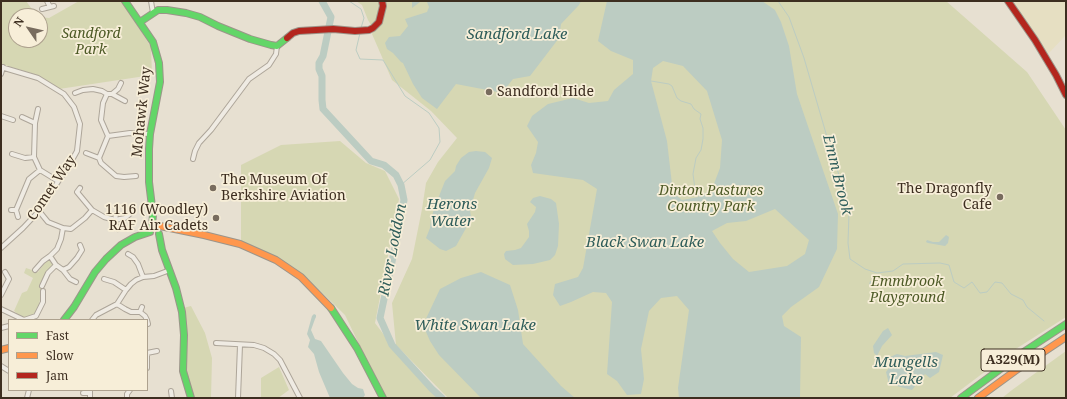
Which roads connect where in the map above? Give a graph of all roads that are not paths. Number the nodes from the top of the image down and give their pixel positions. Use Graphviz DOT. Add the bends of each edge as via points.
graph roads {
  1 [pos="47,1"];
  2 [pos="125,1"];
  3 [pos="151,1"];
  4 [pos="382,1"];
  5 [pos="1008,1"];
  6 [pos="45,8"];
  7 [pos="153,13"];
  8 [pos="140,22"];
  9 [pos="277,46"];
  10 [pos="2,67"];
  11 [pos="1,74"];
  12 [pos="121,83"];
  13 [pos="76,93"];
  14 [pos="107,94"];
  15 [pos="112,94"];
  16 [pos="1066,95"];
  17 [pos="125,101"];
  18 [pos="38,109"];
  19 [pos="1,116"];
  20 [pos="37,117"];
  21 [pos="22,118"];
  22 [pos="42,119"];
  23 [pos="13,120"];
  24 [pos="35,123"];
  25 [pos="150,134"];
  26 [pos="108,136"];
  27 [pos="86,153"];
  28 [pos="12,154"];
  29 [pos="34,158"];
  30 [pos="99,158"];
  31 [pos="193,159"];
  32 [pos="40,170"];
  33 [pos="136,176"];
  34 [pos="58,181"];
  35 [pos="80,188"];
  36 [pos="92,210"];
  37 [pos="39,212"];
  38 [pos="131,213"];
  39 [pos="116,214"];
  40 [pos="18,217"];
  41 [pos="114,220"];
  42 [pos="63,228"];
  43 [pos="118,229"];
  44 [pos="155,229"];
  45 [pos="80,245"];
  46 [pos="1,248"];
  47 [pos="128,254"];
  48 [pos="50,256"];
  49 [pos="56,265"];
  50 [pos="35,270"];
  51 [pos="63,270"];
  52 [pos="170,270"];
  53 [pos="5,272"];
  54 [pos="143,277"];
  55 [pos="104,279"];
  56 [pos="76,282"];
  57 [pos="42,286"];
  58 [pos="126,290"];
  59 [pos="43,292"];
  60 [pos="1,295"];
  61 [pos="118,304"];
  62 [pos="142,307"];
  63 [pos="1,309"];
  64 [pos="140,312"];
  65 [pos="15,318"];
  66 [pos="27,319"];
  67 [pos="65,319"];
  68 [pos="93,319"];
  69 [pos="146,319"];
  70 [pos="1066,324"];
  71 [pos="1066,337"];
  72 [pos="216,343"];
  73 [pos="240,345"];
  74 [pos="158,352"];
  75 [pos="148,354"];
  76 [pos="171,391"];
  77 [pos="83,393"];
  78 [pos="90,394"];
  79 [pos="172,398"];
  80 [pos="191,398"];
  81 [pos="238,398"];
  82 [pos="300,398"];
  83 [pos="383,398"];
  84 [pos="961,398"];
  85 [pos="978,398"];
  1 -- 6 [label="street" via="52,6"];
  2 -- 8 [label="main road, Mohawk Way"];
  3 -- 7 [label="street"];
  4 -- 9 [label="main road" via="379,22 367,31 299,31"];
  5 -- 16 [label="main road" via="1035,40"];
  7 -- 8 [label="main road"];
  7 -- 9 [label="main road" via="167,10 193,15 228,31"];
  8 -- 25 [label="main road, Mohawk Way" via="153,42 159,63 160,82"];
  9 -- 31 [label="street" via="276,54 269,65 249,78 198,144"];
  10 -- 11 [label="street"];
  10 -- 34 [label="street, Comet Way" via="38,78 64,94 74,107 80,124 77,151"];
  12 -- 15 [label="street"];
  13 -- 14 [label="street" via="93,89"];
  14 -- 15 [label="street"];
  14 -- 26 [label="street" via="101,120"];
  15 -- 17 [label="street"];
  18 -- 20 [label="street"];
  19 -- 23 [label="street"];
  20 -- 22 [label="street"];
  20 -- 24 [label="street"];
  21 -- 24 [label="street"];
  24 -- 29 [label="street"];
  25 -- 26 [label="street"];
  25 -- 44 [label="main road, Mohawk Way" via="149,182"];
  26 -- 30 [label="street"];
  27 -- 30 [label="street"];
  28 -- 29 [label="street"];
  29 -- 32 [label="street"];
  30 -- 33 [label="street" via="116,176"];
  32 -- 34 [label="street"];
  32 -- 40 [label="street" via="29,179 13,210"];
  34 -- 37 [label="street, Comet Way"];
  35 -- 36 [label="street" via="75,194"];
  36 -- 41 [label="street"];
  36 -- 42 [label="street" via="71,229"];
  37 -- 42 [label="street" via="48,222"];
  37 -- 46 [label="street, Comet Way"];
  38 -- 41 [label="street" via="125,218"];
  39 -- 41 [label="street"];
  41 -- 43 [label="street"];
  42 -- 48 [label="street" via="57,249"];
  44 -- 52 [label="main road, Mohawk Way"];
  44 -- 67 [label="main road" via="121,245 106,259"];
  44 -- 83 [label="main road" via="204,235 240,244 276,260 301,277 339,319"];
  45 -- 51 [label="street" via="85,251"];
  47 -- 54 [label="street" via="135,255"];
  48 -- 49 [label="street"];
  48 -- 50 [label="street"];
  49 -- 51 [label="street"];
  49 -- 57 [label="street" via="48,273"];
  51 -- 56 [label="street"];
  52 -- 54 [label="street"];
  52 -- 80 [label="main road, Mohawk Way" via="182,312 183,371"];
  53 -- 60 [label="street" via="8,279"];
  54 -- 58 [label="street"];
  55 -- 58 [label="street"];
  58 -- 61 [label="street"];
  59 -- 66 [label="street" via="45,303 36,316"];
  61 -- 64 [label="street" via="131,312"];
  61 -- 68 [label="street"];
  62 -- 64 [label="street"];
  63 -- 65 [label="street"];
  64 -- 69 [label="street"];
  70 -- 84 [label="main road, A329(M)"];
  71 -- 85 [label="main road, A329(M)"];
  72 -- 73 [label="street"];
  73 -- 81 [label="street"];
  73 -- 82 [label="street" via="254,345 274,354 280,360"];
  74 -- 75 [label="street"];
  76 -- 79 [label="street"];
  77 -- 78 [label="street"];
}
